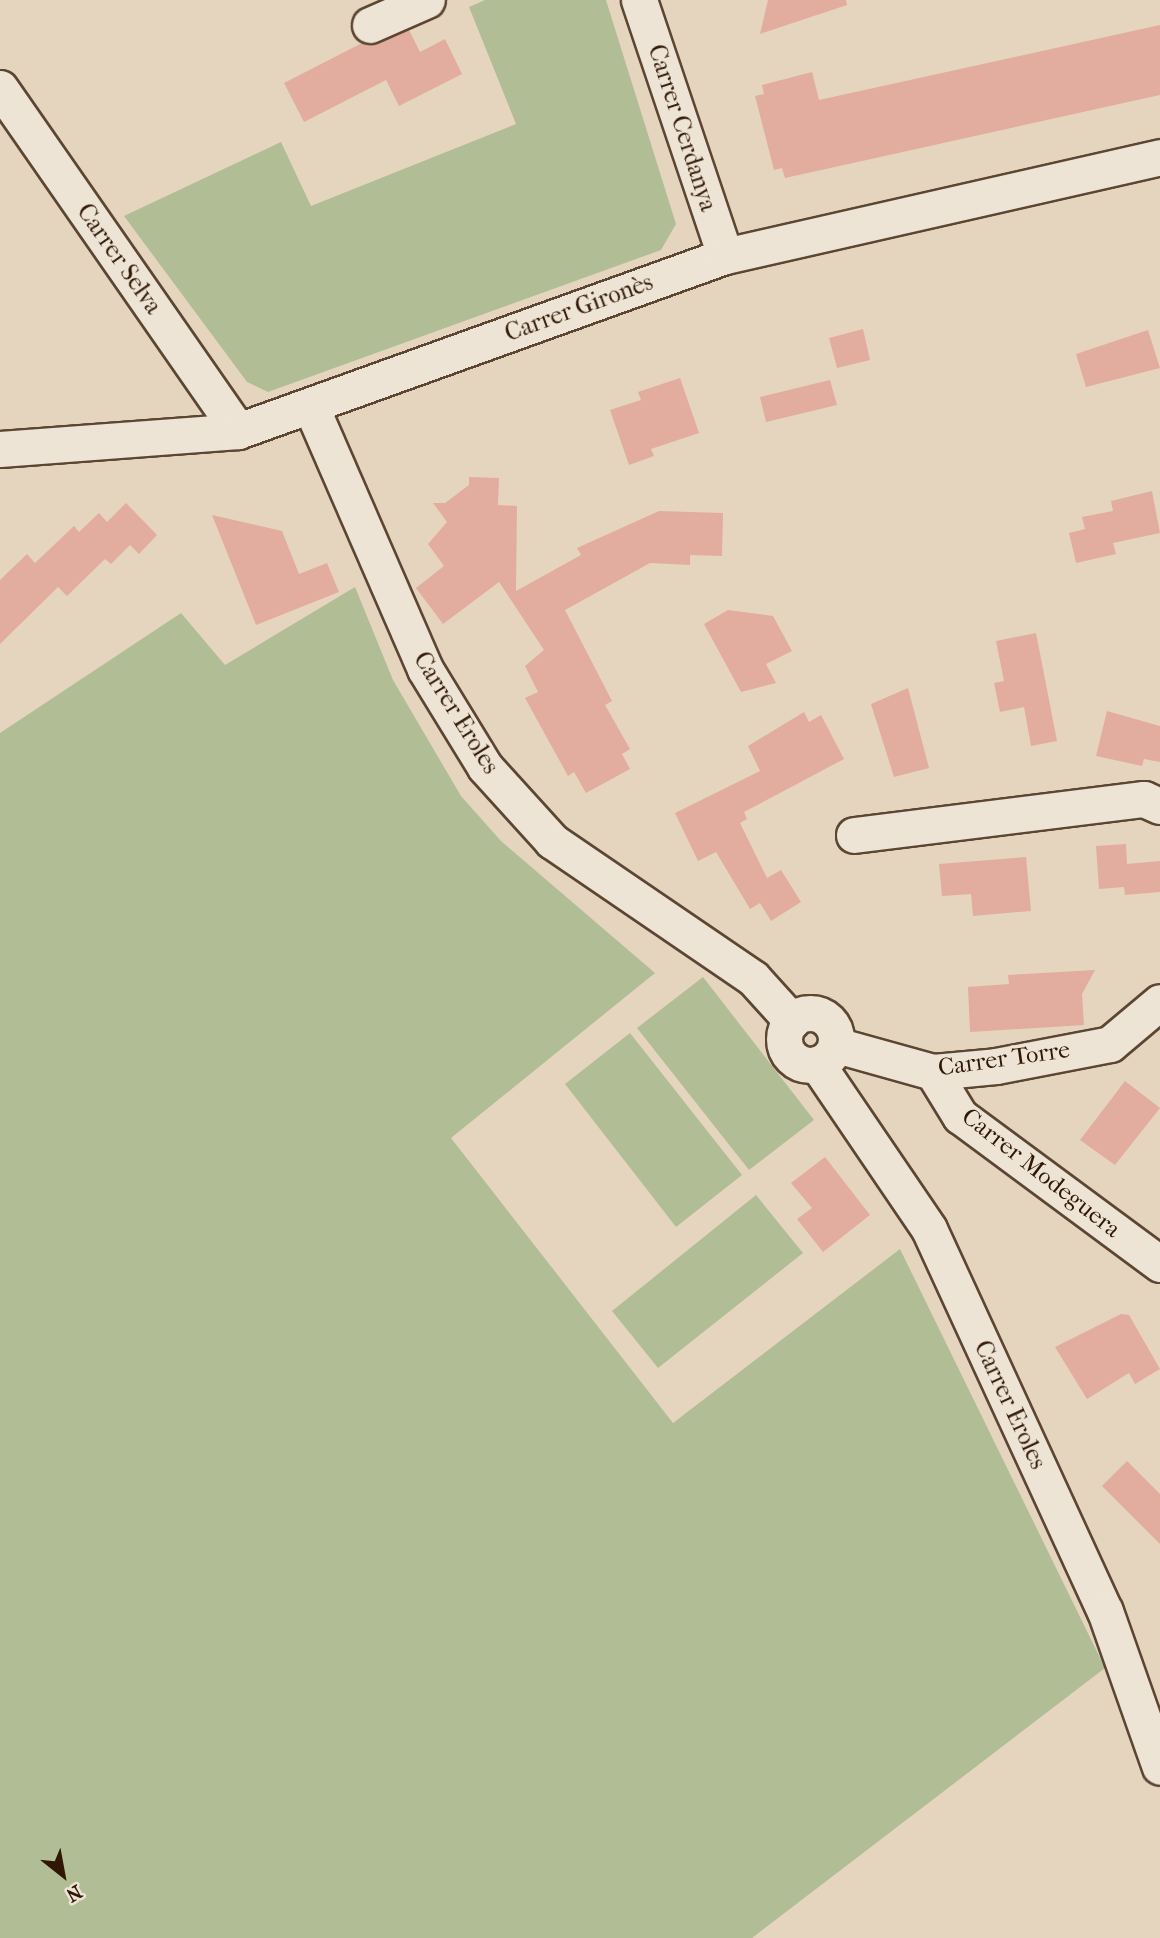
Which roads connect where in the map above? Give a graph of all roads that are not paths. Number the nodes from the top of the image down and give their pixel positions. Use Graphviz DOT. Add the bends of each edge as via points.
graph roads {
  1 [pos="427,0"];
  2 [pos="639,0"];
  3 [pos="370,25"];
  4 [pos="0,88"];
  5 [pos="1160,157"];
  6 [pos="724,256"];
  7 [pos="312,409"];
  8 [pos="238,431"];
  9 [pos="0,449"];
  10 [pos="1160,806"];
  11 [pos="854,835"];
  12 [pos="1160,1002"];
  13 [pos="792,1021"];
  14 [pos="826,1055"];
  15 [pos="933,1072"];
  16 [pos="1160,1264"];
  17 [pos="1146,1677"];
  18 [pos="1160,1767"];
  1 -- 3 [label="street"];
  2 -- 6 [label="street, Carrer Cerdanya"];
  4 -- 8 [label="street, Carrer Selva"];
  5 -- 6 [label="street, Carrer Gironès"];
  6 -- 7 [label="street, Carrer Gironès"];
  7 -- 8 [label="street, Carrer Gironès"];
  7 -- 13 [label="street, Carrer Eroles" via="425,669 485,767 552,841 753,978"];
  8 -- 9 [label="street, Carrer Gironès"];
  10 -- 11 [label="street" via="1144,799"];
  12 -- 15 [label="street, Carrer Torre" via="1110,1044"];
  13 -- 14 [label="street, Carrer Torre" via="785,1034 787,1051 801,1063"];
  14 -- 15 [label="street, Carrer Torre"];
  14 -- 17 [label="street, Carrer Eroles" via="929,1229"];
  15 -- 16 [label="street, Carrer Modeguera" via="960,1116"];
  17 -- 18 [label="street, Carrer Eroles"];
}
